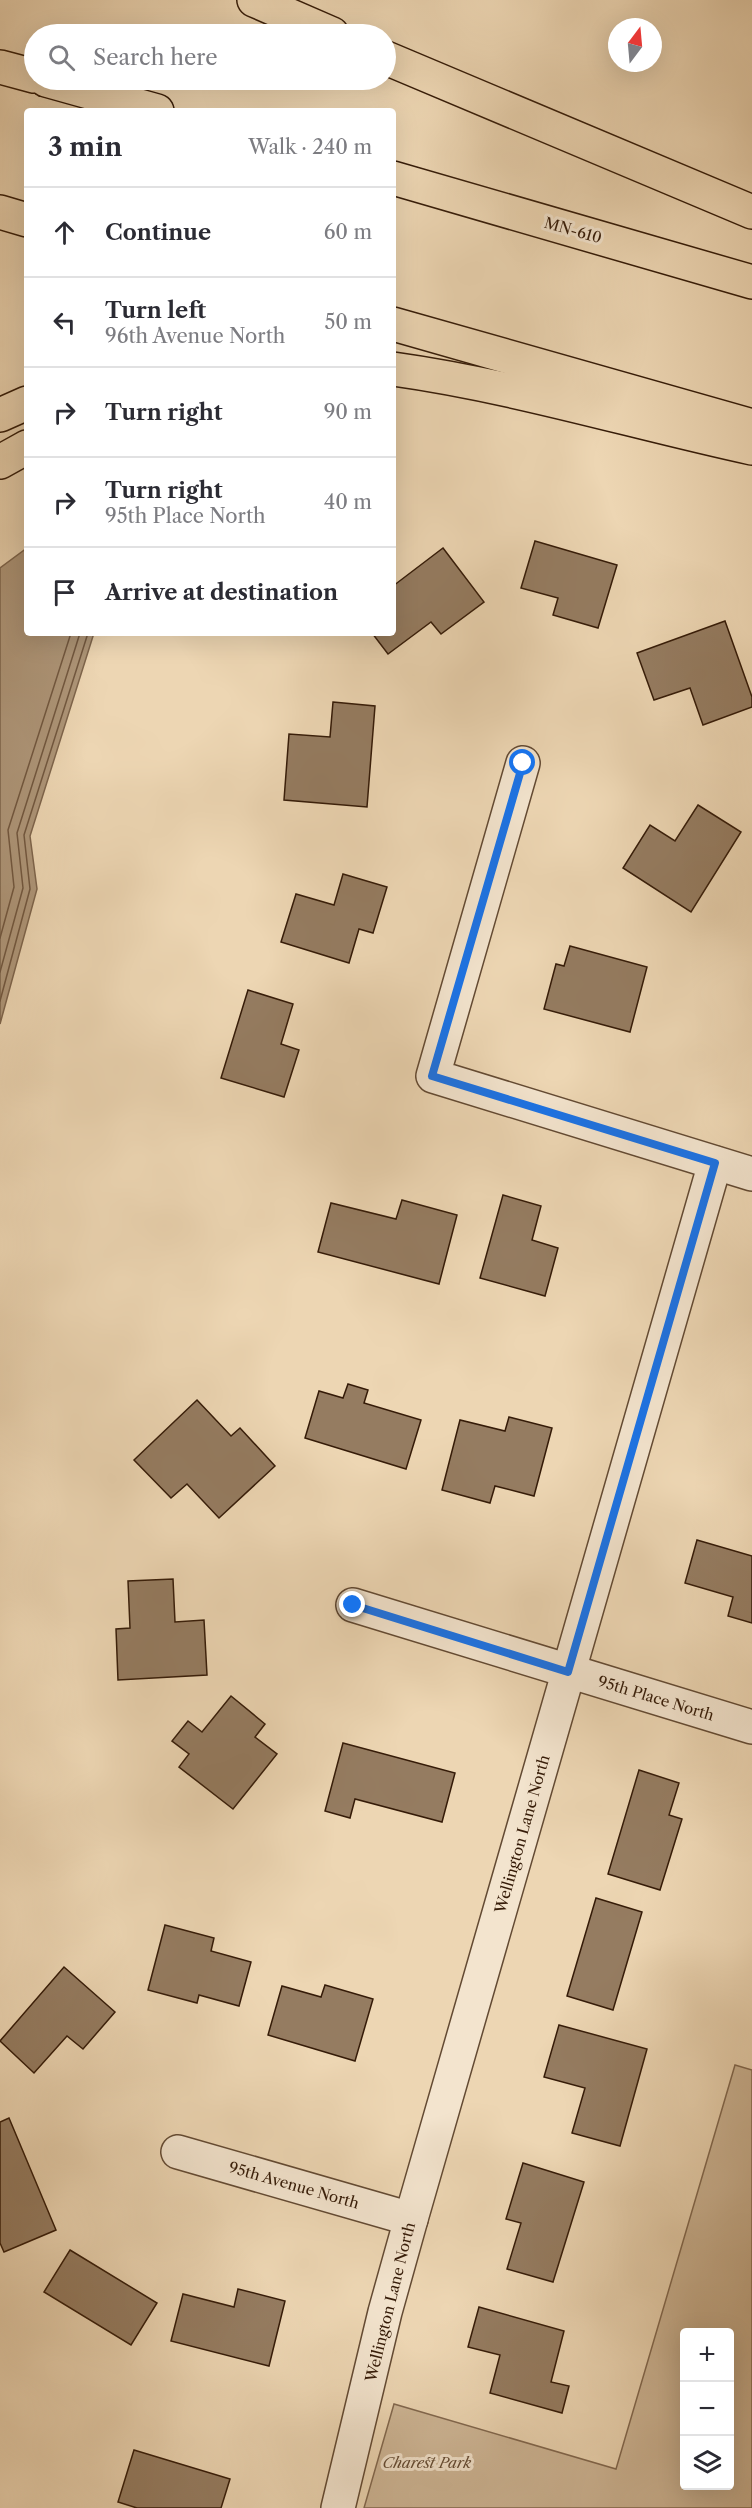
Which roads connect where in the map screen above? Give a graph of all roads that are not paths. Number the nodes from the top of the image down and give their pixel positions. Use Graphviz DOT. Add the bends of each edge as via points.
graph roads {
  1 [pos="254,0"];
  2 [pos="309,24"];
  3 [pos="396,62"];
  4 [pos="0,67"];
  5 [pos="24,73"];
  6 [pos="81,90"];
  7 [pos="146,108"];
  8 [pos="396,179"];
  9 [pos="0,212"];
  10 [pos="752,212"];
  11 [pos="24,219"];
  12 [pos="752,282"];
  13 [pos="396,325"];
  14 [pos="396,369"];
  15 [pos="24,404"];
  16 [pos="0,415"];
  17 [pos="752,426"];
  18 [pos="752,448"];
  19 [pos="24,449"];
  20 [pos="0,462"];
  21 [pos="523,763"];
  22 [pos="715,1163"];
  23 [pos="752,1174"];
  24 [pos="353,1605"];
  25 [pos="568,1672"];
  26 [pos="752,1727"];
  27 [pos="178,2152"];
  28 [pos="411,2218"];
  29 [pos="338,2508"];
  1 -- 2 [label="highway"];
  3 -- 10 [label="highway"];
  4 -- 5 [label="highway"];
  6 -- 7 [label="highway"];
  8 -- 12 [label="highway, MN-610"];
  9 -- 11 [label="highway"];
  13 -- 17 [label="highway"];
  14 -- 18 [label="highway" via="532,394"];
  15 -- 16 [label="highway"];
  19 -- 20 [label="highway"];
  21 -- 22 [label="street" via="432,1076"];
  22 -- 23 [label="street"];
  22 -- 25 [label="street, Wellington Lane North"];
  24 -- 25 [label="street, 95th Place North"];
  25 -- 26 [label="street, 95th Place North"];
  25 -- 28 [label="street, Wellington Lane North"];
  27 -- 28 [label="street, 95th Avenue North"];
  28 -- 29 [label="street, Wellington Lane North"];
}
